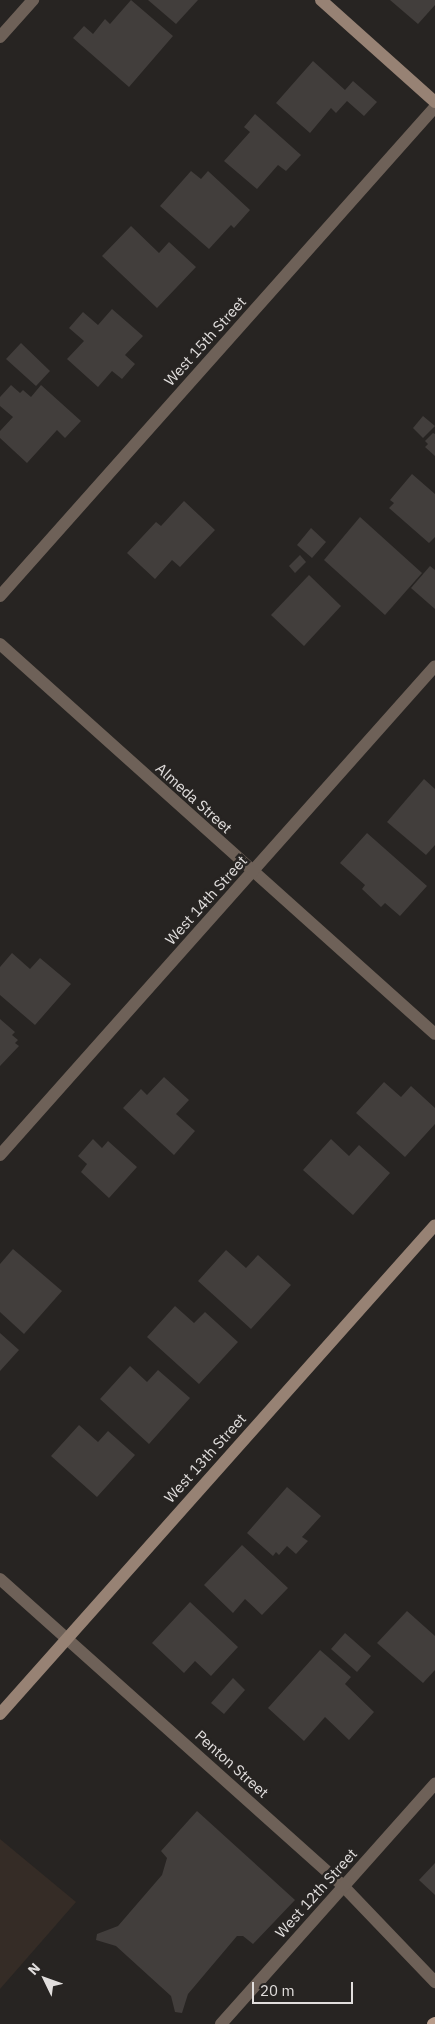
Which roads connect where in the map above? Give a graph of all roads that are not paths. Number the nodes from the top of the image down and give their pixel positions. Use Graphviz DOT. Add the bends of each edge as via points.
graph roads {
  1 [pos="33,0"];
  2 [pos="322,0"];
  3 [pos="0,37"];
  4 [pos="435,102"];
  5 [pos="435,107"];
  6 [pos="0,596"];
  7 [pos="0,644"];
  8 [pos="435,666"];
  9 [pos="252,872"];
  10 [pos="435,1034"];
  11 [pos="0,1155"];
  12 [pos="435,1225"];
  13 [pos="0,1579"];
  14 [pos="67,1638"];
  15 [pos="0,1714"];
  16 [pos="435,1784"];
  17 [pos="344,1887"];
  18 [pos="435,1982"];
  19 [pos="221,2024"];
  1 -- 3 [label="street"];
  2 -- 4 [label="street"];
  5 -- 6 [label="street, West 15th Street"];
  7 -- 9 [label="street, Almeda Street"];
  8 -- 9 [label="street, West 14th Street"];
  9 -- 10 [label="street, Almeda Street"];
  9 -- 11 [label="street, West 14th Street"];
  12 -- 14 [label="street, West 13th Street"];
  13 -- 14 [label="street, Penton Street"];
  14 -- 15 [label="street, West 13th Street"];
  14 -- 17 [label="street, Penton Street"];
  16 -- 17 [label="street, West 12th Street"];
  17 -- 18 [label="street, Penton Street"];
  17 -- 19 [label="street, West 12th Street"];
}
